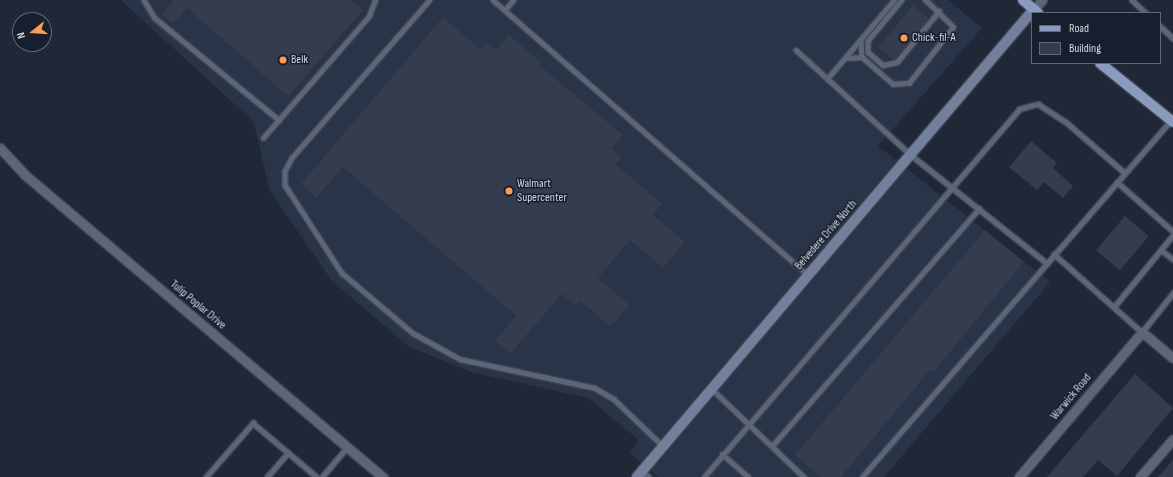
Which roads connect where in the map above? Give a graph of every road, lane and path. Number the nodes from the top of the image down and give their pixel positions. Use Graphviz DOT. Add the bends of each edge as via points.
graph roads {
  1 [pos="144,0"];
  2 [pos="375,0"];
  3 [pos="430,0"];
  4 [pos="493,0"];
  5 [pos="513,0"];
  6 [pos="894,0"];
  7 [pos="902,0"];
  8 [pos="925,0"];
  9 [pos="1023,0"];
  10 [pos="1042,0"];
  11 [pos="1132,0"];
  12 [pos="505,10"];
  13 [pos="939,11"];
  14 [pos="1036,11"];
  15 [pos="1145,12"];
  16 [pos="1031,17"];
  17 [pos="1161,27"];
  18 [pos="1173,38"];
  19 [pos="861,40"];
  20 [pos="796,50"];
  21 [pos="862,57"];
  22 [pos="847,58"];
  23 [pos="1101,64"];
  24 [pos="827,79"];
  25 [pos="279,120"];
  26 [pos="1172,120"];
  27 [pos="263,138"];
  28 [pos="0,148"];
  29 [pos="911,155"];
  30 [pos="1125,173"];
  31 [pos="1117,182"];
  32 [pos="951,187"];
  33 [pos="979,209"];
  34 [pos="1173,231"];
  35 [pos="1173,235"];
  36 [pos="1161,250"];
  37 [pos="1054,254"];
  38 [pos="1173,259"];
  39 [pos="1047,263"];
  40 [pos="808,275"];
  41 [pos="1173,293"];
  42 [pos="1114,307"];
  43 [pos="1142,332"];
  44 [pos="1173,358"];
  45 [pos="713,390"];
  46 [pos="748,423"];
  47 [pos="1173,439"];
  48 [pos="348,446"];
  49 [pos="664,446"];
  50 [pos="772,446"];
  51 [pos="288,453"];
  52 [pos="722,454"];
  53 [pos="642,475"];
  54 [pos="206,477"];
  55 [pos="267,477"];
  56 [pos="317,477"];
  57 [pos="322,477"];
  58 [pos="383,477"];
  59 [pos="704,477"];
  60 [pos="748,477"];
  61 [pos="804,477"];
  62 [pos="862,477"];
  63 [pos="1019,477"];
  64 [pos="1140,477"];
  1 -- 25 [label="lane" via="155,18"];
  2 -- 25 [label="lane" via="369,16"];
  3 -- 49 [label="lane" via="292,158 285,171 285,186 342,273 413,333 460,359 595,388 614,399"];
  4 -- 12 [label="lane"];
  5 -- 12 [label="lane"];
  6 -- 19 [label="lane"];
  7 -- 13 [label="lane" via="868,41 868,52 883,65 897,62"];
  8 -- 13 [label="lane"];
  9 -- 14 [label="main road"];
  10 -- 14 [label="street"];
  11 -- 15 [label="lane"];
  12 -- 40 [label="lane"];
  13 -- 21 [label="lane" via="953,27 951,34 909,83 893,84"];
  16 -- 29 [label="street, Belvedere Drive North"];
  17 -- 18 [label="lane"];
  19 -- 21 [label="lane"];
  19 -- 22 [label="lane" via="853,46"];
  20 -- 24 [label="lane"];
  21 -- 22 [label="lane"];
  22 -- 24 [label="lane"];
  23 -- 26 [label="main road"];
  24 -- 29 [label="lane"];
  25 -- 27 [label="lane"];
  26 -- 30 [label="lane"];
  28 -- 48 [label="street, Tulip Poplar Drive" via="24,174"];
  29 -- 32 [label="lane"];
  29 -- 40 [label="street, Belvedere Drive North"];
  30 -- 31 [label="lane"];
  30 -- 32 [label="lane" via="1066,122 1038,104 1019,109"];
  31 -- 34 [label="lane"];
  31 -- 37 [label="lane"];
  32 -- 33 [label="lane"];
  32 -- 46 [label="lane"];
  33 -- 39 [label="lane"];
  33 -- 50 [label="lane"];
  35 -- 36 [label="lane"];
  36 -- 38 [label="lane"];
  36 -- 42 [label="lane"];
  37 -- 39 [label="lane"];
  37 -- 42 [label="lane"];
  39 -- 62 [label="lane"];
  40 -- 45 [label="street, Belvedere Drive North"];
  41 -- 43 [label="lane"];
  42 -- 43 [label="lane"];
  43 -- 44 [label="street"];
  43 -- 63 [label="street, Warwick Road"];
  45 -- 46 [label="lane"];
  45 -- 49 [label="street, Belvedere Drive North"];
  46 -- 50 [label="lane"];
  46 -- 52 [label="lane"];
  47 -- 64 [label="street"];
  48 -- 57 [label="lane"];
  48 -- 58 [label="street, Tulip Poplar Drive"];
  49 -- 53 [label="street, Belvedere Drive North"];
  50 -- 61 [label="lane"];
  51 -- 54 [label="lane" via="253,423"];
  51 -- 55 [label="lane"];
  51 -- 56 [label="lane"];
  52 -- 59 [label="lane"];
  52 -- 60 [label="lane"];
}
